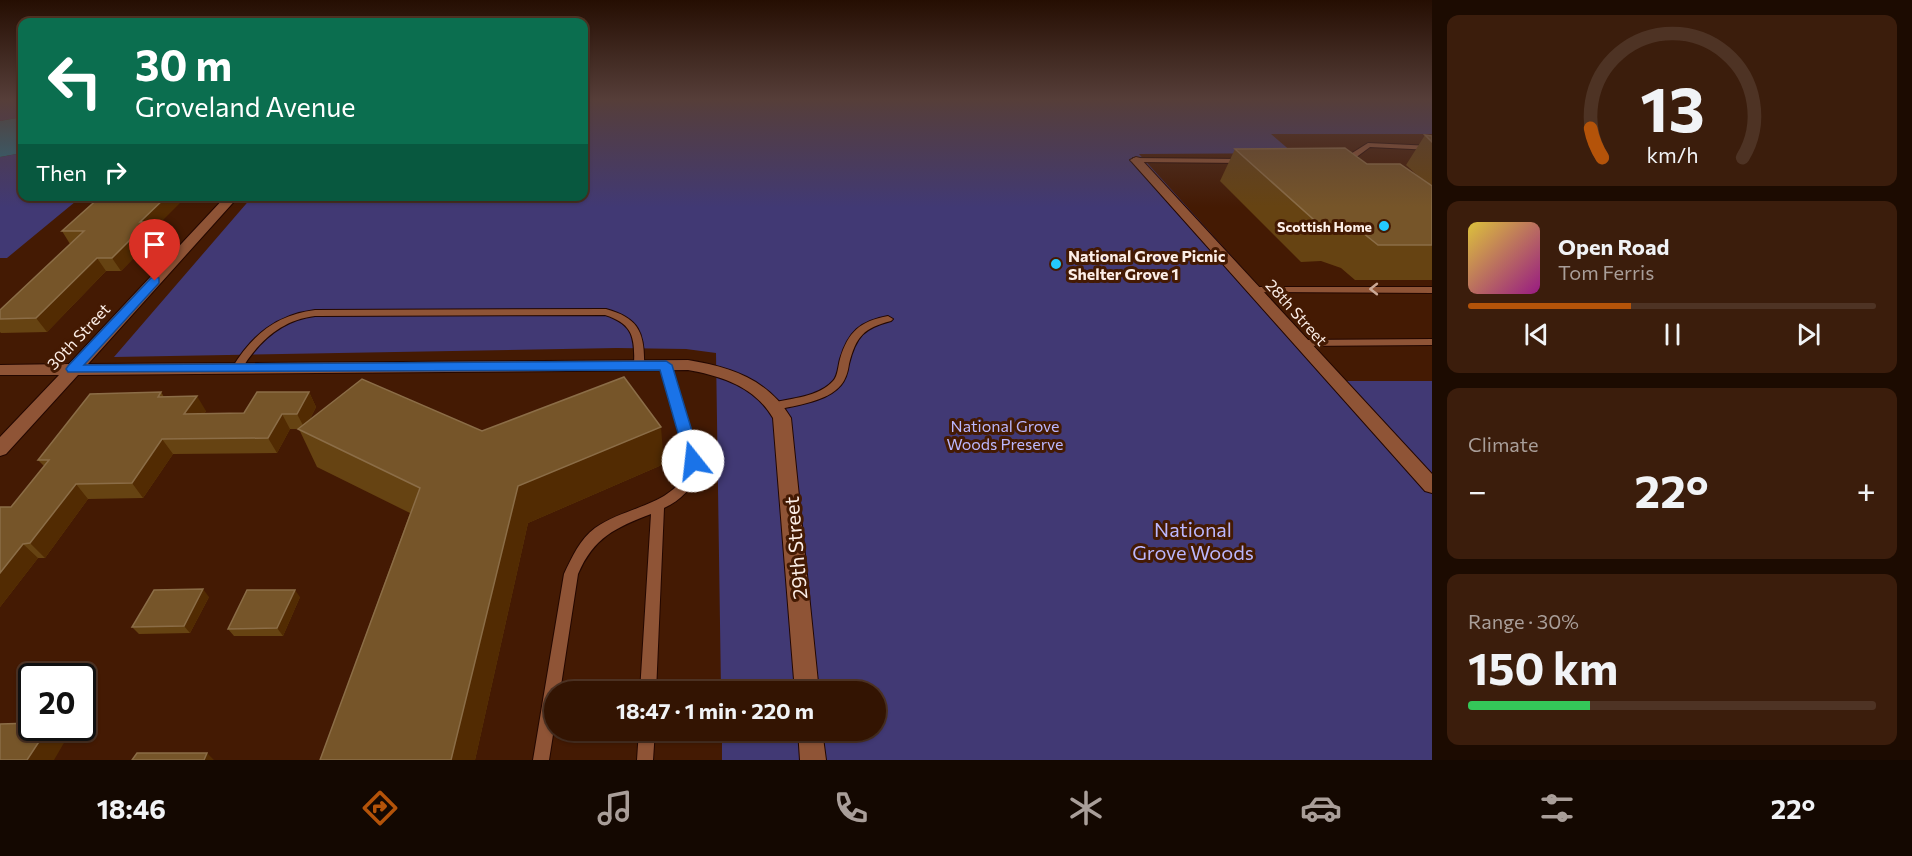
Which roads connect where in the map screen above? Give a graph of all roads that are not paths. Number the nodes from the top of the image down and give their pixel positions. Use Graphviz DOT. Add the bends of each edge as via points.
graph roads {
  1 [pos="1432,148"];
  2 [pos="1136,160"];
  3 [pos="1251,161"];
  4 [pos="1332,162"];
  5 [pos="228,201"];
  6 [pos="1252,290"];
  7 [pos="1432,290"];
  8 [pos="888,319"];
  9 [pos="1300,342"];
  10 [pos="1432,342"];
  11 [pos="666,365"];
  12 [pos="639,366"];
  13 [pos="237,368"];
  14 [pos="72,369"];
  15 [pos="0,370"];
  16 [pos="776,406"];
  17 [pos="0,448"];
  18 [pos="1432,486"];
  19 [pos="658,506"];
  20 [pos="649,681"];
  21 [pos="806,681"];
  22 [pos="646,741"];
  23 [pos="811,741"];
  24 [pos="541,760"];
  25 [pos="645,760"];
  26 [pos="813,760"];
  1 -- 4 [label="lane" via="1368,145 1343,162"];
  2 -- 3 [label="lane"];
  2 -- 6 [label="street, 28th Street"];
  5 -- 14 [label="street, 30th Street"];
  7 -- 6 [label="lane, one-way"];
  6 -- 9 [label="street, 28th Street"];
  8 -- 16 [label="lane" via="869,322 858,331 840,378 831,389"];
  9 -- 10 [label="lane"];
  9 -- 18 [label="street, 28th Street"];
  11 -- 12 [label="street"];
  11 -- 16 [label="street" via="723,373 760,391"];
  11 -- 19 [label="lane" via="694,471 688,486"];
  12 -- 13 [label="street"];
  12 -- 13 [label="lane" via="637,335 632,323 606,312 368,312 299,315 259,339"];
  13 -- 14 [label="street"];
  14 -- 15 [label="street"];
  14 -- 17 [label="street, 30th Street"];
  16 -- 21 [label="street, 29th Street" via="786,442"];
  19 -- 20 [label="lane"];
  19 -- 24 [label="lane" via="600,531 582,551 571,574"];
  22 -- 25 [label="lane"];
  23 -- 26 [label="street"];
}
